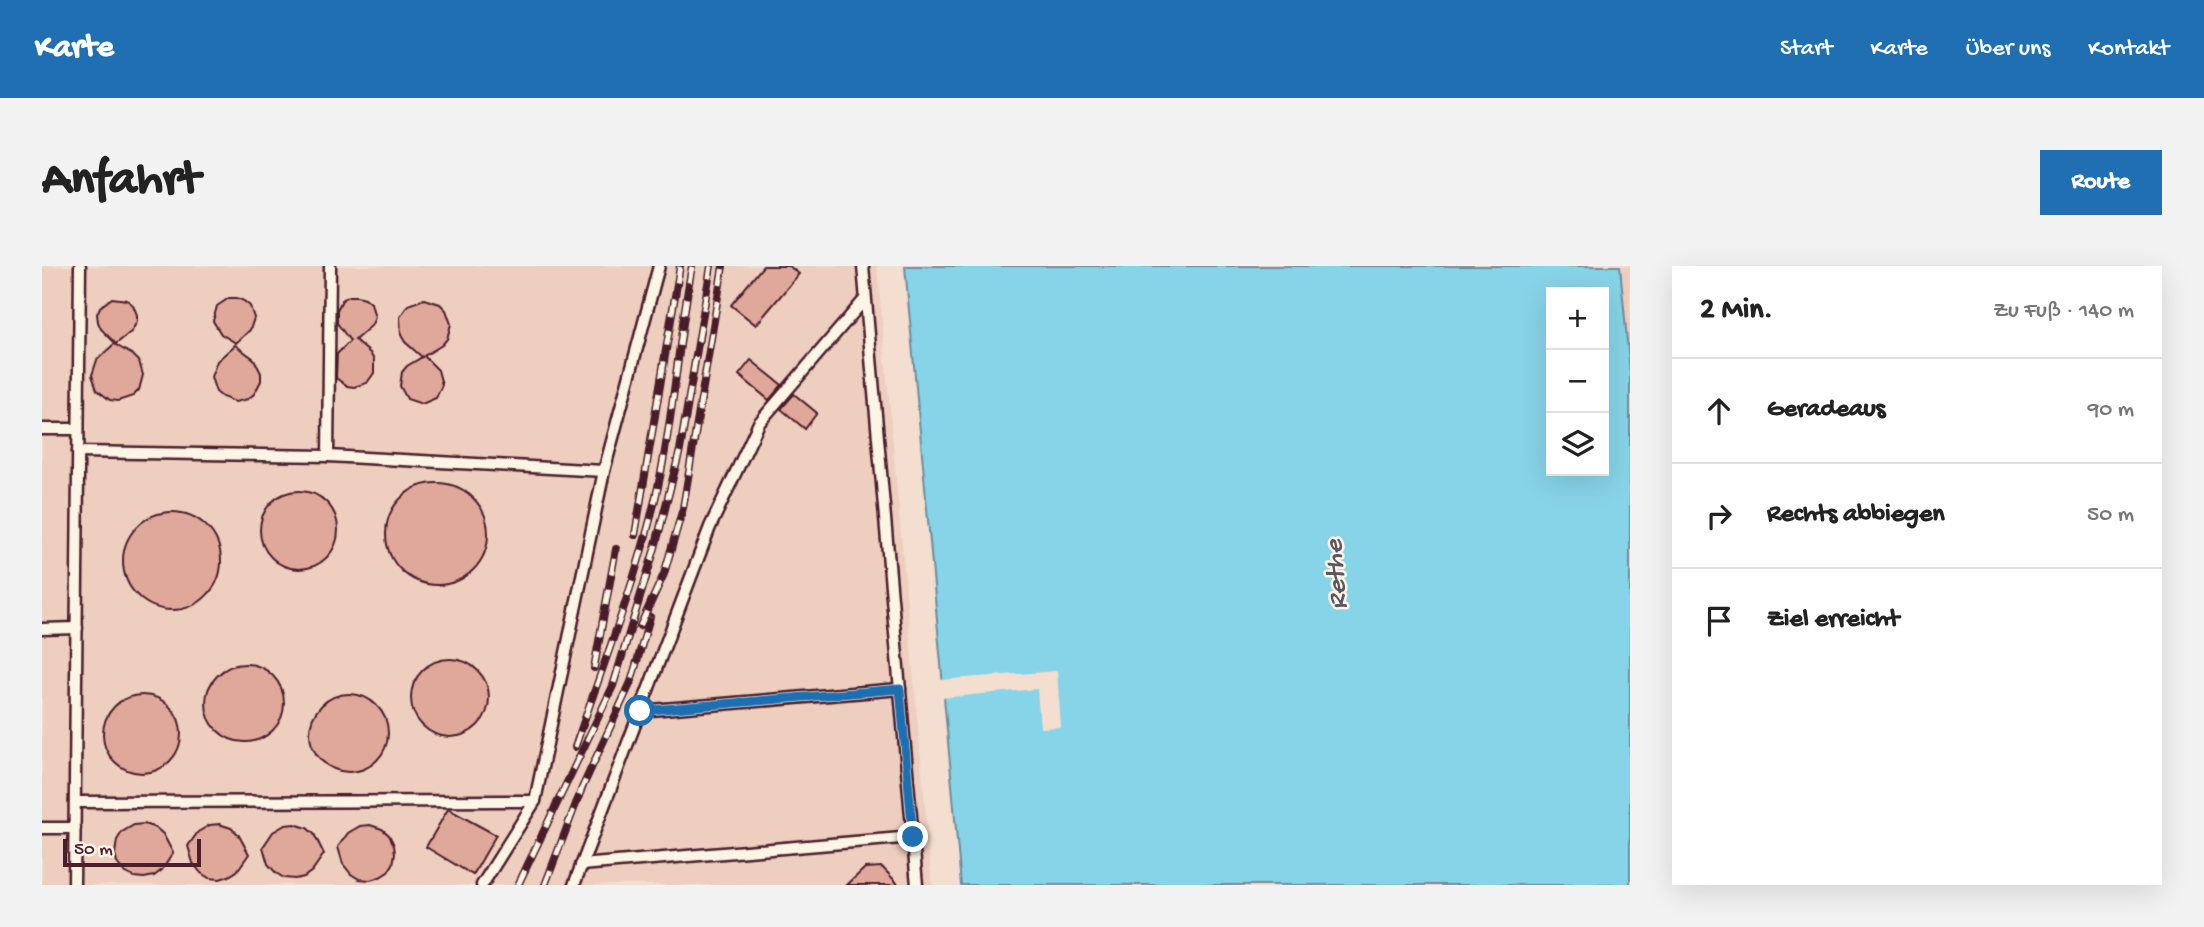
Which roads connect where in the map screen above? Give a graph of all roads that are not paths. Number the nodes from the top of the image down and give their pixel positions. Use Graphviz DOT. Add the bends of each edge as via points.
graph roads {
  1 [pos="80,266"];
  2 [pos="330,266"];
  3 [pos="659,266"];
  4 [pos="863,266"];
  5 [pos="865,299"];
  6 [pos="42,429"];
  7 [pos="78,429"];
  8 [pos="78,452"];
  9 [pos="328,456"];
  10 [pos="604,471"];
  11 [pos="76,628"];
  12 [pos="42,629"];
  13 [pos="900,689"];
  14 [pos="640,711"];
  15 [pos="535,801"];
  16 [pos="75,802"];
  17 [pos="42,828"];
  18 [pos="75,828"];
  19 [pos="913,837"];
  20 [pos="582,865"];
  21 [pos="74,885"];
  22 [pos="481,885"];
  23 [pos="574,885"];
  24 [pos="917,885"];
  1 -- 7 [label="lane"];
  2 -- 9 [label="lane"];
  3 -- 10 [label="lane"];
  4 -- 5 [label="lane"];
  5 -- 13 [label="lane"];
  5 -- 14 [label="lane" via="759,423 710,527"];
  6 -- 7 [label="lane"];
  7 -- 8 [label="lane"];
  8 -- 9 [label="lane"];
  8 -- 11 [label="lane"];
  9 -- 10 [label="lane"];
  10 -- 15 [label="lane"];
  11 -- 12 [label="lane"];
  11 -- 16 [label="lane"];
  13 -- 14 [label="lane"];
  13 -- 19 [label="lane"];
  14 -- 20 [label="lane"];
  15 -- 16 [label="lane"];
  15 -- 22 [label="lane"];
  16 -- 18 [label="lane"];
  17 -- 18 [label="lane"];
  18 -- 21 [label="lane"];
  19 -- 20 [label="lane"];
  19 -- 24 [label="lane"];
  20 -- 23 [label="lane"];
}
